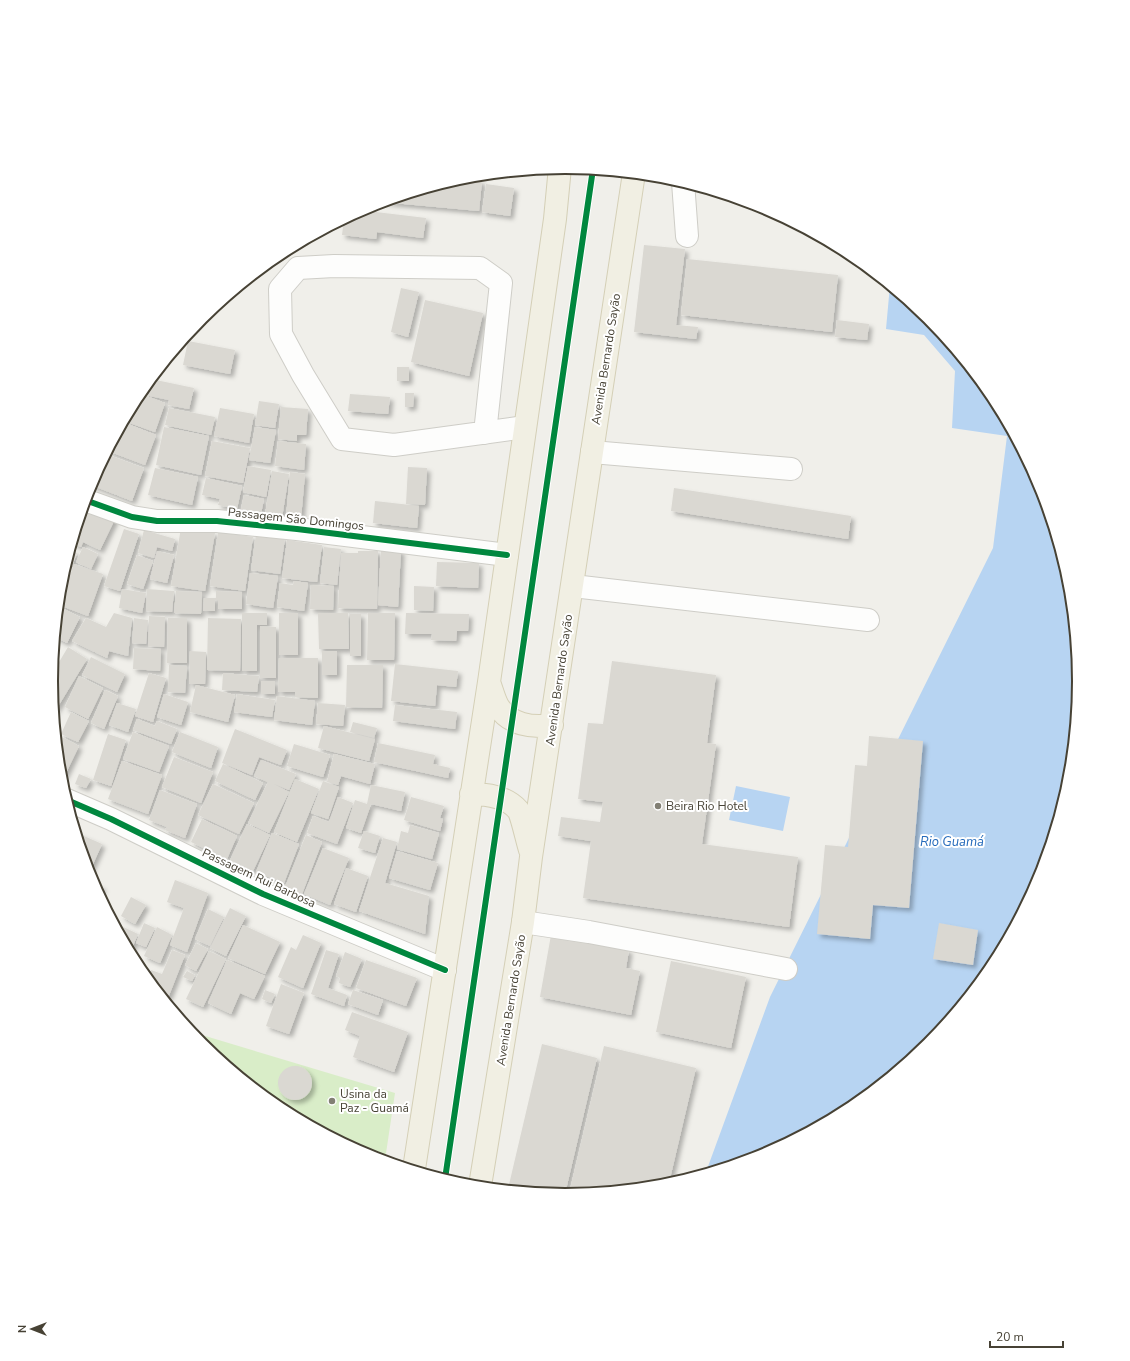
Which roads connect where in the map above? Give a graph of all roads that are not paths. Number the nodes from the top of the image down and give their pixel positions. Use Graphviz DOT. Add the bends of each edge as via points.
graph roads {
  1 [pos="559,174"];
  2 [pos="633,178"];
  3 [pos="683,188"];
  4 [pos="687,236"];
  5 [pos="525,428"];
  6 [pos="485,433"];
  7 [pos="592,452"];
  8 [pos="791,469"];
  9 [pos="91,502"];
  10 [pos="507,555"];
  11 [pos="572,586"];
  12 [pos="868,620"];
  13 [pos="489,682"];
  14 [pos="552,725"];
  15 [pos="471,794"];
  16 [pos="73,803"];
  17 [pos="532,857"];
  18 [pos="523,922"];
  19 [pos="786,969"];
  20 [pos="445,970"];
  21 [pos="415,1165"];
  22 [pos="481,1180"];
  1 -- 5 [label="main road"];
  2 -- 7 [label="main road, Avenida Bernardo Sayão"];
  3 -- 4 [label="street"];
  5 -- 6 [label="street"];
  5 -- 10 [label="main road"];
  6 -- 6 [label="street" via="394,445 342,439 281,334 280,289 298,268 480,268 501,283"];
  7 -- 8 [label="street"];
  7 -- 11 [label="main road, Avenida Bernardo Sayão"];
  9 -- 10 [label="street, Passagem São Domingos" via="132,517 157,521 224,521"];
  10 -- 13 [label="main road"];
  11 -- 12 [label="street"];
  11 -- 14 [label="main road, Avenida Bernardo Sayão"];
  13 -- 14 [label="main road" via="499,707 513,720 532,726"];
  13 -- 15 [label="main road"];
  14 -- 17 [label="main road, Avenida Bernardo Sayão"];
  15 -- 17 [label="main road" via="501,798 518,811"];
  15 -- 20 [label="main road"];
  16 -- 20 [label="street, Passagem Rui Barbosa" via="263,894"];
  17 -- 18 [label="main road, Avenida Bernardo Sayão"];
  18 -- 19 [label="street"];
  18 -- 22 [label="main road, Avenida Bernardo Sayão"];
  20 -- 21 [label="main road"];
}
